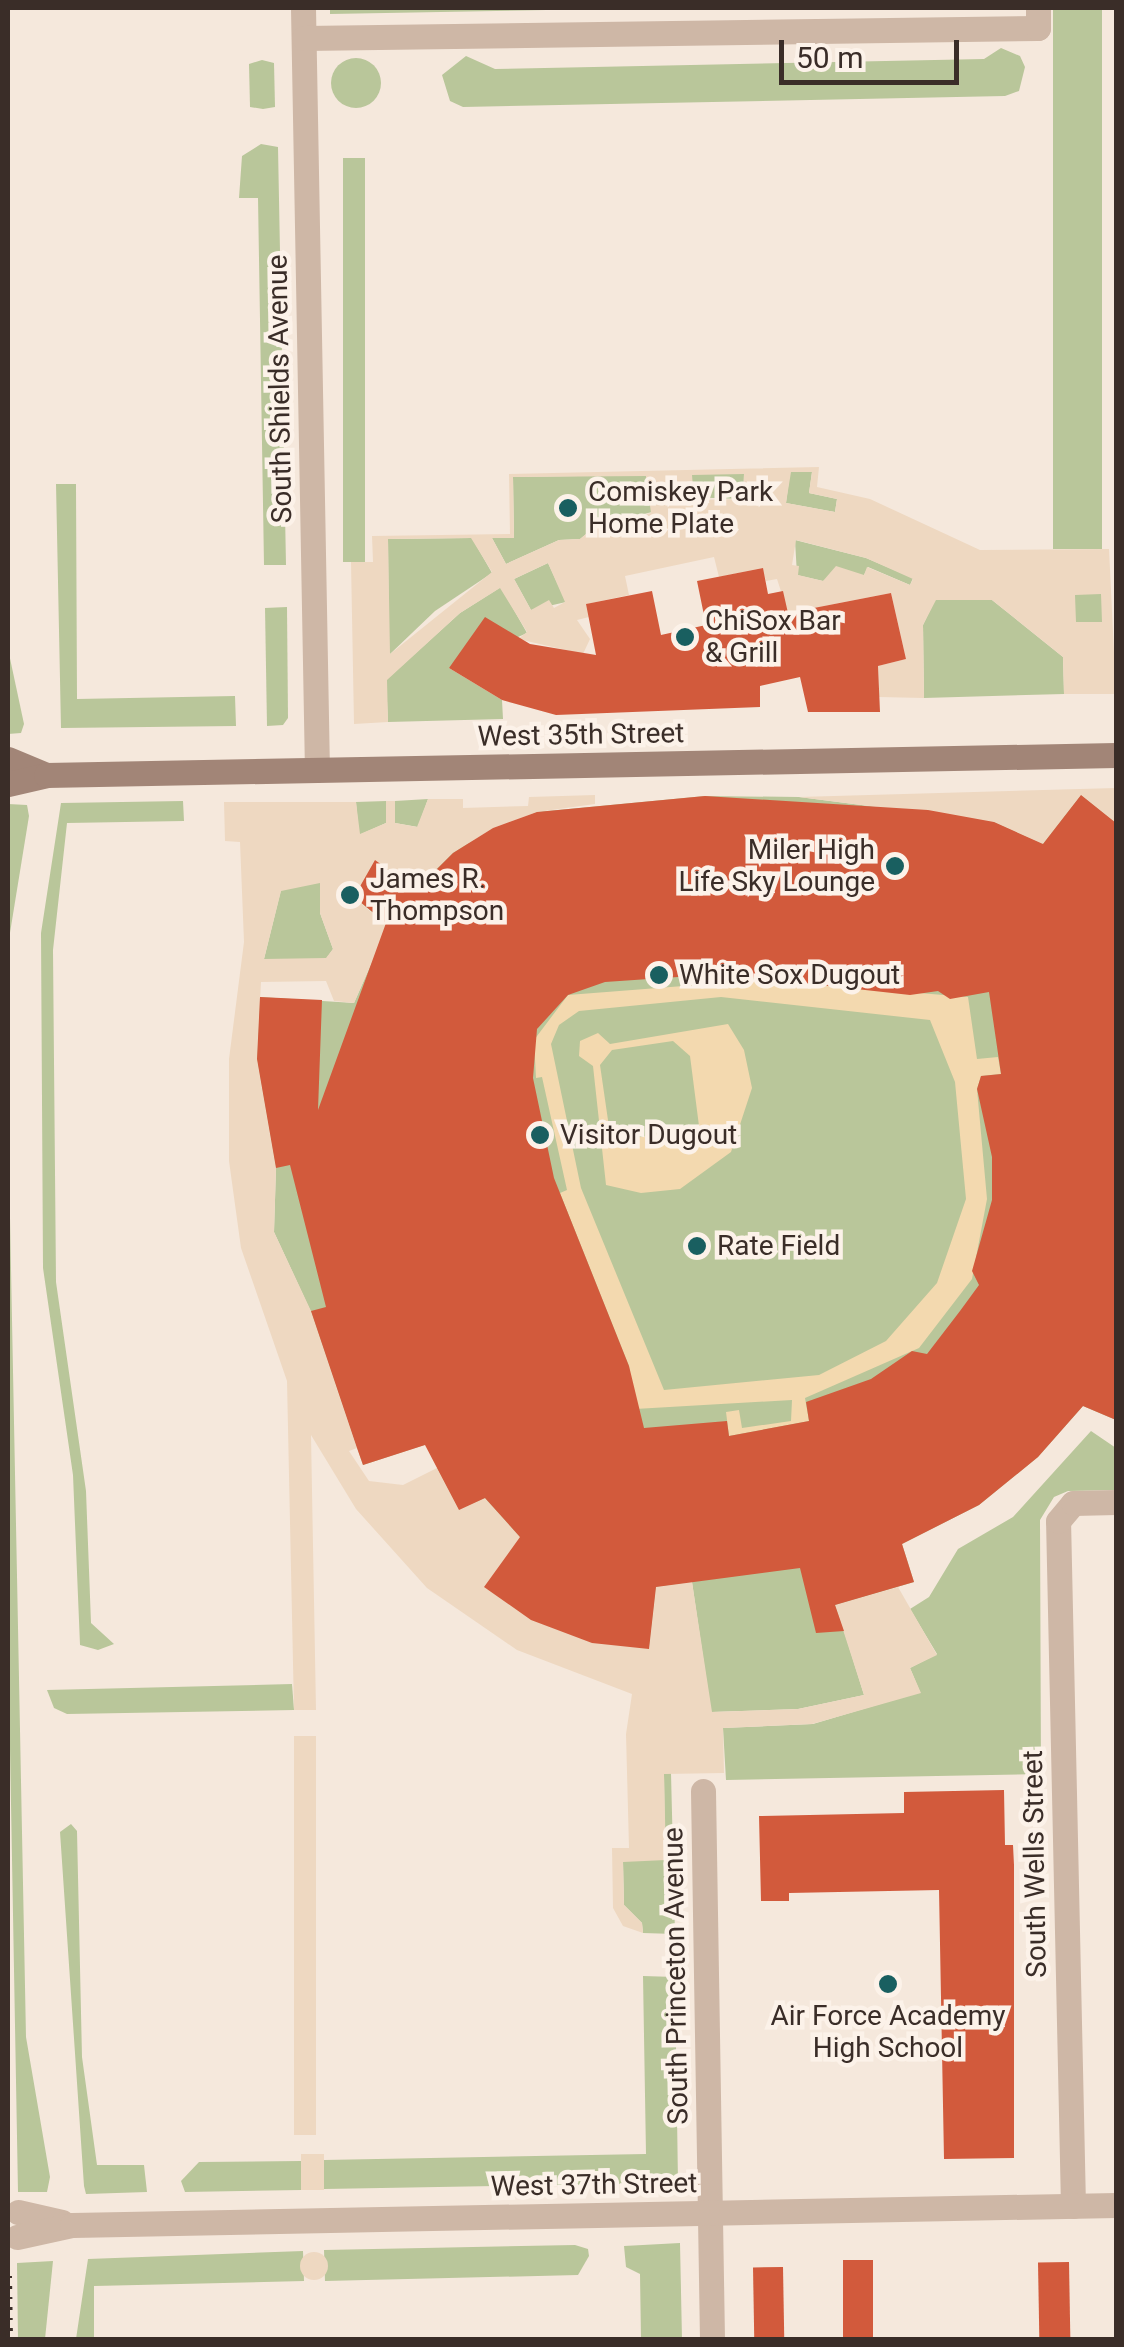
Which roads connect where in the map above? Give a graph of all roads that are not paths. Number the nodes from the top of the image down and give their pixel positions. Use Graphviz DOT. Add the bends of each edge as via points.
graph roads {
  1 [pos="303,8"];
  2 [pos="1038,18"];
  3 [pos="304,38"];
  4 [pos="1116,754"];
  5 [pos="8,758"];
  6 [pos="317,770"];
  7 [pos="46,775"];
  8 [pos="8,784"];
  9 [pos="1116,1502"];
  10 [pos="702,1791"];
  11 [pos="1116,2205"];
  12 [pos="1073,2206"];
  13 [pos="711,2212"];
  14 [pos="17,2224"];
  15 [pos="712,2340"];
  1 -- 3 [label="street, South Shields Avenue"];
  2 -- 3 [label="street"];
  3 -- 6 [label="street, South Shields Avenue"];
  4 -- 6 [label="main road, West 35th Street"];
  5 -- 7 [label="main road, West 35th Street"];
  6 -- 7 [label="main road, West 35th Street"];
  7 -- 8 [label="main road, West 35th Street"];
  9 -- 12 [label="street, South Wells Street" via="1073,1503 1058,1520"];
  10 -- 13 [label="street, South Princeton Avenue"];
  11 -- 12 [label="street, West 37th Street"];
  12 -- 13 [label="street, West 37th Street"];
  13 -- 14 [label="street, West 37th Street"];
  13 -- 15 [label="street, South Princeton Avenue"];
}
